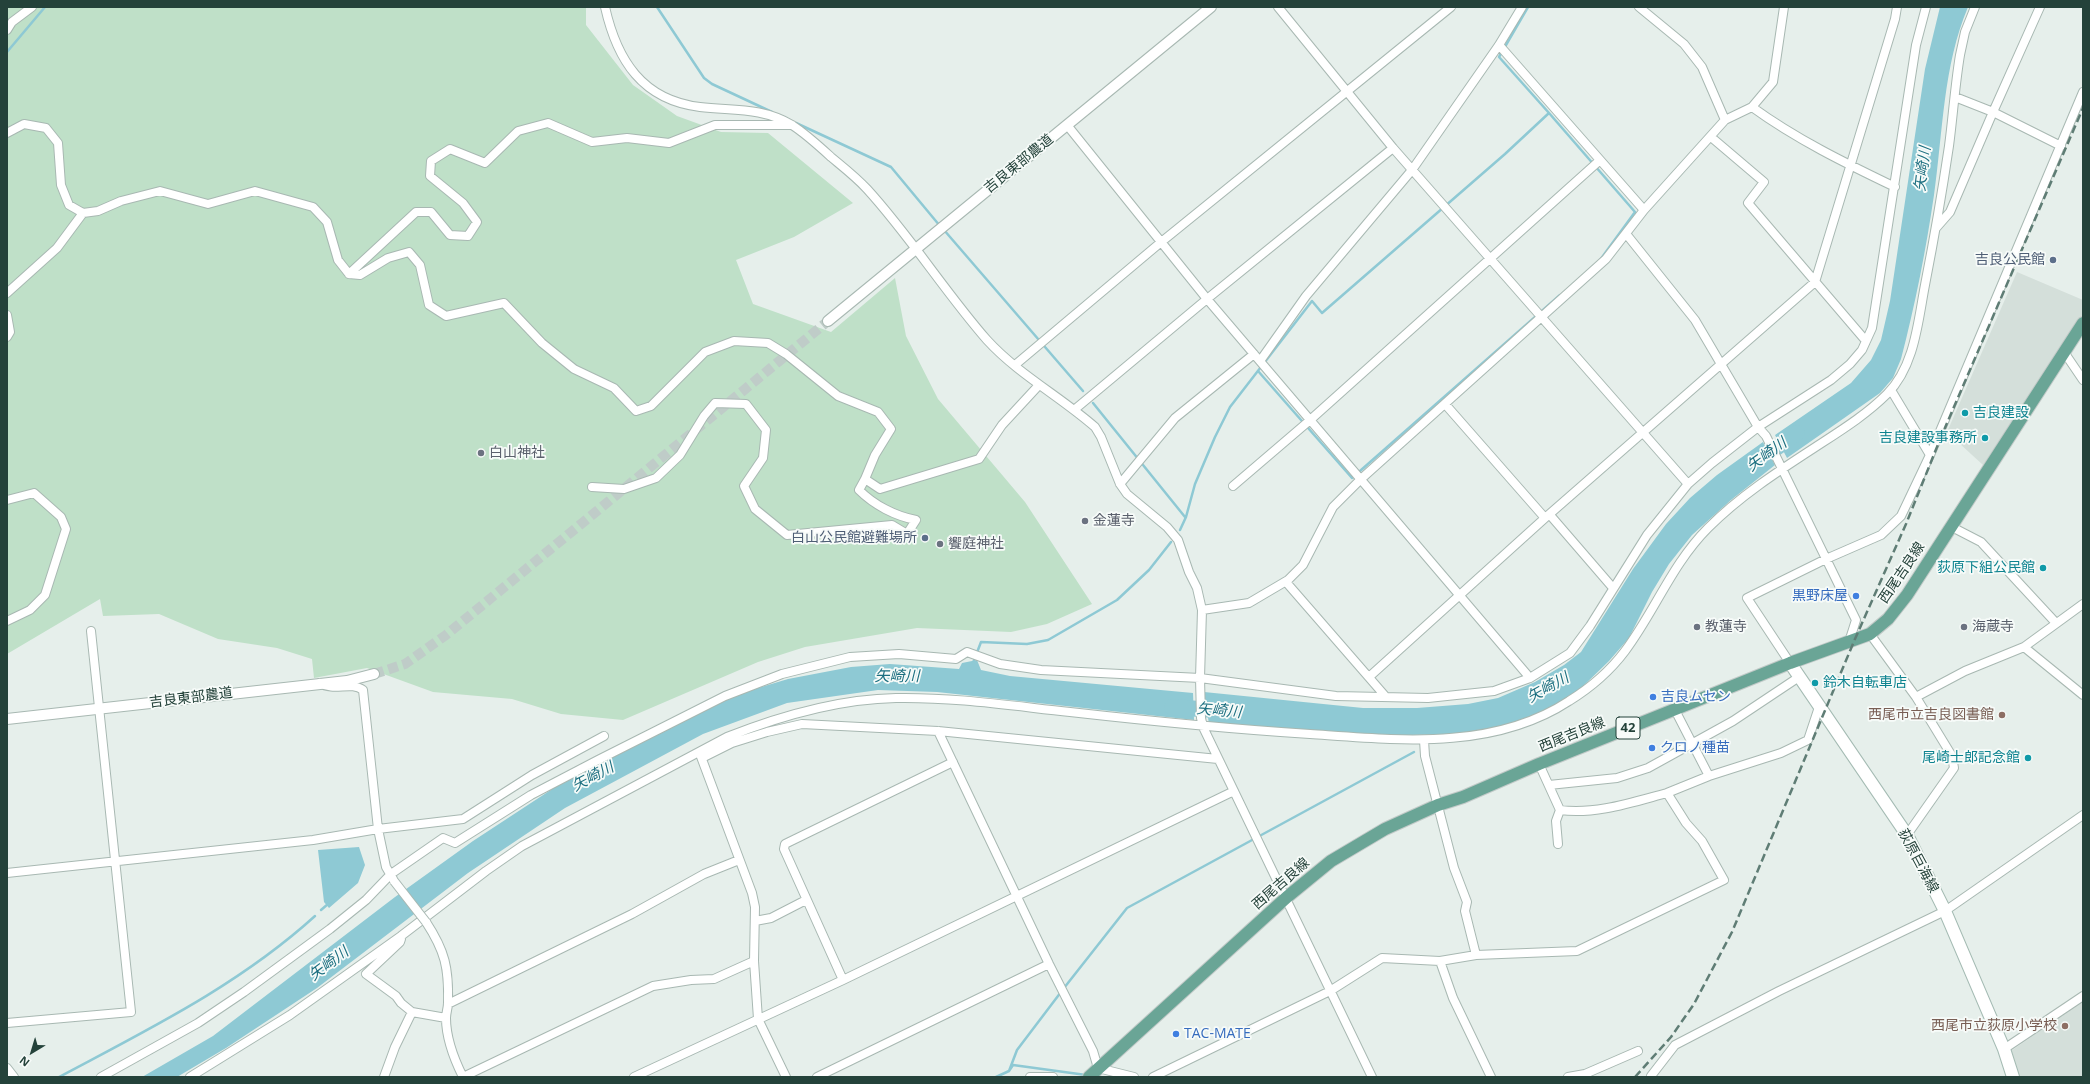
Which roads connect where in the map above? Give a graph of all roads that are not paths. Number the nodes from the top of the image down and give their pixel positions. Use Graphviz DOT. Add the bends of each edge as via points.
graph roads {
  1 [pos="32,7"];
  2 [pos="605,7"];
  3 [pos="1211,7"];
  4 [pos="1278,7"];
  5 [pos="1450,7"];
  6 [pos="1522,7"];
  7 [pos="1639,7"];
  8 [pos="1784,7"];
  9 [pos="1897,7"];
  10 [pos="1926,7"];
  11 [pos="1975,7"];
  12 [pos="2040,7"];
  13 [pos="7,30"];
  14 [pos="1500,45"];
  15 [pos="1347,91"];
  16 [pos="2083,92"];
  17 [pos="1955,97"];
  18 [pos="1752,107"];
  19 [pos="1992,112"];
  20 [pos="1725,120"];
  21 [pos="792,125"];
  22 [pos="1067,125"];
  23 [pos="7,133"];
  24 [pos="1711,137"];
  25 [pos="2061,146"];
  26 [pos="1393,148"];
  27 [pos="1599,161"];
  28 [pos="1850,165"];
  29 [pos="1412,170"];
  30 [pos="1895,186"];
  31 [pos="1644,210"];
  32 [pos="83,213"];
  33 [pos="1936,229"];
  34 [pos="1627,235"];
  35 [pos="1160,243"];
  36 [pos="916,248"];
  37 [pos="1491,258"];
  38 [pos="349,274"];
  39 [pos="1815,282"];
  40 [pos="7,293"];
  41 [pos="1207,299"];
  42 [pos="7,315"];
  43 [pos="1542,316"];
  44 [pos="828,321"];
  45 [pos="2083,323"];
  46 [pos="7,338"];
  47 [pos="1866,341"];
  48 [pos="2064,352"];
  49 [pos="1254,354"];
  50 [pos="1260,361"];
  51 [pos="1721,363"];
  52 [pos="1015,364"];
  53 [pos="2083,380"];
  54 [pos="1040,385"];
  55 [pos="1891,390"];
  56 [pos="1445,404"];
  57 [pos="1074,410"];
  58 [pos="1309,421"];
  59 [pos="1758,427"];
  60 [pos="1642,433"];
  61 [pos="1930,455"];
  62 [pos="1781,465"];
  63 [pos="865,479"];
  64 [pos="1361,479"];
  65 [pos="1120,484"];
  66 [pos="1688,484"];
  67 [pos="1233,486"];
  68 [pos="592,487"];
  69 [pos="7,500"];
  70 [pos="1547,517"];
  71 [pos="1950,526"];
  72 [pos="1826,559"];
  73 [pos="1286,582"];
  74 [pos="1613,588"];
  75 [pos="1458,596"];
  76 [pos="2083,604"];
  77 [pos="1202,610"];
  78 [pos="7,621"];
  79 [pos="2056,623"];
  80 [pos="91,631"];
  81 [pos="1870,634"];
  82 [pos="1849,642"];
  83 [pos="2024,647"];
  84 [pos="1790,663"];
  85 [pos="374,674"];
  86 [pos="1369,677"];
  87 [pos="1799,677"];
  88 [pos="1200,678"];
  89 [pos="1530,678"];
  90 [pos="320,683"];
  91 [pos="2083,695"];
  92 [pos="1916,696"];
  93 [pos="1386,697"];
  94 [pos="1819,707"];
  95 [pos="101,709"];
  96 [pos="1675,710"];
  97 [pos="7,719"];
  98 [pos="1203,727"];
  99 [pos="938,731"];
  100 [pos="604,736"];
  101 [pos="1424,740"];
  102 [pos="1693,744"];
  103 [pos="700,755"];
  104 [pos="1218,759"];
  105 [pos="953,762"];
  106 [pos="1538,764"];
  107 [pos="1708,776"];
  108 [pos="1549,785"];
  109 [pos="1234,790"];
  110 [pos="1667,793"];
  111 [pos="1438,805"];
  112 [pos="1560,810"];
  113 [pos="2083,815"];
  114 [pos="378,829"];
  115 [pos="1906,835"];
  116 [pos="1558,844"];
  117 [pos="739,860"];
  118 [pos="115,861"];
  119 [pos="7,873"];
  120 [pos="392,878"];
  121 [pos="1017,895"];
  122 [pos="1286,897"];
  123 [pos="806,900"];
  124 [pos="1945,911"];
  125 [pos="755,921"];
  126 [pos="401,936"];
  127 [pos="1476,955"];
  128 [pos="754,961"];
  129 [pos="1440,961"];
  130 [pos="1049,964"];
  131 [pos="843,980"];
  132 [pos="1330,991"];
  133 [pos="2083,996"];
  134 [pos="448,1004"];
  135 [pos="412,1012"];
  136 [pos="446,1018"];
  137 [pos="758,1019"];
  138 [pos="7,1023"];
  139 [pos="2004,1048"];
  140 [pos="1638,1051"];
  141 [pos="7,1068"];
  142 [pos="1098,1068"];
  143 [pos="1651,1076"];
  144 [pos="14,1077"];
  145 [pos="101,1077"];
  146 [pos="190,1077"];
  147 [pos="384,1077"];
  148 [pos="463,1077"];
  149 [pos="634,1077"];
  150 [pos="786,1077"];
  151 [pos="817,1077"];
  152 [pos="1030,1077"];
  153 [pos="1053,1077"];
  154 [pos="1088,1077"];
  155 [pos="1134,1077"];
  156 [pos="1153,1077"];
  157 [pos="1372,1077"];
  158 [pos="1491,1077"];
  159 [pos="1568,1077"];
  160 [pos="2013,1077"];
  1 -- 13 [label="street" via="12,22"];
  2 -- 21 [label="street" via="614,42 638,79 650,88 679,103 699,107 753,110"];
  3 -- 22 [label="street, 吉良東部農道"];
  4 -- 15 [label="street"];
  5 -- 15 [label="street"];
  6 -- 14 [label="street"];
  7 -- 20 [label="street" via="1684,44 1702,67"];
  8 -- 18 [label="street" via="1773,82"];
  9 -- 28 [label="street"];
  10 -- 30 [label="street" via="1916,45"];
  11 -- 17 [label="street" via="1960,55"];
  12 -- 19 [label="street"];
  14 -- 27 [label="street"];
  14 -- 29 [label="street"];
  15 -- 26 [label="street"];
  15 -- 35 [label="street"];
  16 -- 25 [label="street"];
  17 -- 19 [label="street"];
  17 -- 33 [label="street"];
  18 -- 20 [label="street"];
  18 -- 28 [label="street" via="1777,125"];
  19 -- 25 [label="street"];
  19 -- 33 [label="street" via="1950,212"];
  20 -- 24 [label="street"];
  21 -- 36 [label="street" via="866,188"];
  21 -- 38 [label="street" via="715,126 669,143 627,138 592,142 548,123 518,131 484,163 450,149 431,161 430,176 463,203 477,222 468,236 450,235 431,212 416,212"];
  22 -- 35 [label="street"];
  22 -- 36 [label="street, 吉良東部農道"];
  23 -- 32 [label="street" via="24,124 46,128 58,143 61,186 69,205"];
  24 -- 31 [label="street"];
  24 -- 39 [label="street" via="1764,182 1748,203"];
  25 -- 61 [label="street"];
  26 -- 29 [label="street"];
  26 -- 41 [label="street"];
  27 -- 31 [label="street"];
  27 -- 37 [label="street"];
  28 -- 30 [label="street"];
  28 -- 39 [label="street"];
  29 -- 37 [label="street"];
  29 -- 50 [label="street" via="1306,296"];
  30 -- 47 [label="street" via="1872,328"];
  31 -- 34 [label="street"];
  32 -- 38 [label="street" via="98,211 122,201 160,191 208,204 255,192 313,207 327,222 338,260"];
  32 -- 40 [label="street" via="57,248"];
  33 -- 55 [label="street" via="1916,331 1906,367"];
  34 -- 43 [label="street" via="1606,260"];
  34 -- 51 [label="street" via="1695,320"];
  35 -- 41 [label="street"];
  35 -- 52 [label="street"];
  36 -- 44 [label="street, 吉良東部農道"];
  36 -- 52 [label="street" via="989,342"];
  37 -- 43 [label="street"];
  37 -- 58 [label="street"];
  38 -- 63 [label="street" via="360,275 388,258 408,252 420,265 429,305 446,316 504,303 542,343 574,369 614,388 636,411 651,406 705,352 734,341 768,343 786,354 838,396 878,412 890,429"];
  39 -- 47 [label="street"];
  39 -- 51 [label="street"];
  41 -- 49 [label="street"];
  41 -- 57 [label="street"];
  42 -- 46 [label="street" via="10,332"];
  43 -- 56 [label="street"];
  43 -- 60 [label="street"];
  45 -- 48 [label="main road, 西尾吉良線 / 42"];
  47 -- 59 [label="street" via="1857,357 1831,380"];
  48 -- 53 [label="street"];
  48 -- 71 [label="main road, 西尾吉良線 / 42"];
  49 -- 50 [label="street"];
  49 -- 65 [label="street" via="1175,418"];
  50 -- 58 [label="street"];
  51 -- 59 [label="street"];
  51 -- 60 [label="street"];
  52 -- 54 [label="street"];
  54 -- 57 [label="street"];
  54 -- 63 [label="street" via="1002,425 979,459 880,489"];
  55 -- 61 [label="street"];
  55 -- 62 [label="street" via="1864,415"];
  56 -- 64 [label="street"];
  56 -- 70 [label="street"];
  57 -- 65 [label="street" via="1102,437"];
  58 -- 64 [label="street"];
  58 -- 67 [label="street"];
  59 -- 62 [label="street" via="1766,436"];
  59 -- 66 [label="street"];
  60 -- 66 [label="street"];
  60 -- 70 [label="street"];
  61 -- 72 [label="street" via="1905,509 1882,535"];
  62 -- 72 [label="street"];
  62 -- 101 [label="street" via="1705,531 1676,567 1624,652 1586,690 1542,716 1518,726 1475,736"];
  63 -- 68 [label="street" via="859,490 868,500 902,518 916,520 907,534 892,525 787,536 755,509 744,486 763,458 766,430 746,404 715,403 704,416 680,456 656,478 624,489"];
  64 -- 73 [label="street" via="1333,507 1303,565"];
  64 -- 75 [label="street"];
  65 -- 77 [label="street" via="1127,494 1167,526 1178,540 1197,588"];
  66 -- 74 [label="street" via="1647,535"];
  69 -- 78 [label="street" via="34,493 61,517 66,529 45,595 30,610"];
  70 -- 74 [label="street"];
  70 -- 75 [label="street"];
  71 -- 79 [label="street" via="1981,542"];
  71 -- 81 [label="main road, 西尾吉良線 / 42" via="1907,596 1888,620"];
  72 -- 82 [label="street" via="1856,620"];
  72 -- 84 [label="street" via="1747,598"];
  73 -- 77 [label="street" via="1249,603"];
  73 -- 86 [label="street"];
  74 -- 89 [label="street" via="1570,653"];
  75 -- 86 [label="street"];
  75 -- 89 [label="street"];
  76 -- 79 [label="street"];
  77 -- 88 [label="street"];
  79 -- 83 [label="street"];
  80 -- 95 [label="street"];
  81 -- 82 [label="main road, 西尾吉良線 / 42"];
  81 -- 92 [label="street"];
  82 -- 84 [label="main road, 西尾吉良線 / 42"];
  83 -- 91 [label="street"];
  83 -- 92 [label="street" via="1964,671"];
  84 -- 87 [label="main road, 荻原巨海線"];
  84 -- 96 [label="main road, 西尾吉良線 / 42"];
  85 -- 90 [label="street, 吉良東部農道" via="347,681"];
  86 -- 93 [label="street"];
  87 -- 94 [label="main road, 荻原巨海線"];
  87 -- 102 [label="street"];
  88 -- 93 [label="street" via="1336,696"];
  88 -- 98 [label="street"];
  88 -- 120 [label="street" via="1040,670 1000,664 967,652 956,659 899,654 850,657 813,665 725,696 531,795 455,843 443,838"];
  89 -- 93 [label="street" via="1494,691 1428,698"];
  90 -- 95 [label="street, 吉良東部農道"];
  90 -- 114 [label="street" via="328,688 358,687 363,690"];
  92 -- 115 [label="street" via="1952,756 1954,768"];
  94 -- 107 [label="street" via="1808,740 1781,753"];
  94 -- 115 [label="main road, 荻原巨海線"];
  95 -- 97 [label="street, 吉良東部農道"];
  95 -- 118 [label="street"];
  96 -- 102 [label="street"];
  96 -- 106 [label="main road, 西尾吉良線 / 42"];
  98 -- 101 [label="street"];
  98 -- 103 [label="street" via="950,699 893,698 843,703 753,727"];
  98 -- 104 [label="street"];
  99 -- 103 [label="street" via="802,724 766,732"];
  99 -- 104 [label="street"];
  99 -- 105 [label="street"];
  100 -- 114 [label="street" via="532,775 463,819"];
  101 -- 111 [label="street" via="1425,756"];
  102 -- 107 [label="street"];
  102 -- 108 [label="street" via="1648,768 1617,778"];
  103 -- 117 [label="street"];
  103 -- 126 [label="street" via="522,846"];
  104 -- 109 [label="street"];
  105 -- 121 [label="street"];
  105 -- 123 [label="street" via="785,844 784,849"];
  106 -- 108 [label="street"];
  106 -- 111 [label="main road, 西尾吉良線 / 42" via="1463,797"];
  107 -- 110 [label="street"];
  108 -- 112 [label="street"];
  109 -- 121 [label="street"];
  109 -- 122 [label="street"];
  110 -- 112 [label="street" via="1612,807"];
  110 -- 127 [label="street" via="1686,823 1702,841 1724,880 1577,951"];
  111 -- 122 [label="main road, 西尾吉良線 / 42" via="1385,829 1331,861"];
  111 -- 127 [label="street" via="1454,868 1467,902 1465,911"];
  112 -- 116 [label="street" via="1556,821"];
  113 -- 124 [label="street"];
  114 -- 118 [label="street" via="313,840"];
  114 -- 120 [label="street" via="386,867"];
  115 -- 124 [label="main road, 荻原巨海線"];
  117 -- 125 [label="street" via="752,893"];
  117 -- 134 [label="street" via="704,874 632,914"];
  118 -- 119 [label="street"];
  118 -- 138 [label="street" via="130,1012"];
  120 -- 134 [label="street, bridge" via="440,942 445,960"];
  120 -- 145 [label="street" via="342,920 244,992 198,1023"];
  121 -- 130 [label="street"];
  121 -- 131 [label="street"];
  122 -- 132 [label="street"];
  122 -- 142 [label="main road, 西尾吉良線 / 42"];
  123 -- 125 [label="street" via="771,918"];
  123 -- 131 [label="street"];
  124 -- 139 [label="main road, 荻原巨海線"];
  124 -- 143 [label="street" via="1675,1045"];
  125 -- 128 [label="street"];
  126 -- 135 [label="street" via="400,942 366,974 396,996"];
  126 -- 146 [label="street" via="290,1015"];
  127 -- 129 [label="street"];
  128 -- 137 [label="street"];
  128 -- 148 [label="street" via="714,979 653,986"];
  129 -- 132 [label="street" via="1382,958"];
  129 -- 158 [label="street" via="1453,998"];
  130 -- 142 [label="street" via="1093,1051"];
  130 -- 151 [label="street"];
  131 -- 137 [label="street"];
  132 -- 156 [label="street"];
  132 -- 157 [label="street"];
  133 -- 139 [label="street"];
  134 -- 136 [label="street"];
  135 -- 136 [label="street"];
  135 -- 147 [label="street"];
  136 -- 148 [label="street" via="451,1047"];
  137 -- 149 [label="street"];
  137 -- 150 [label="street"];
  139 -- 160 [label="main road, 荻原巨海線"];
  140 -- 159 [label="street" via="1585,1074"];
  141 -- 144 [label="street"];
  142 -- 154 [label="main road, 西尾吉良線 / 42"];
  142 -- 155 [label="street"];
  152 -- 153 [label="street"];
}
